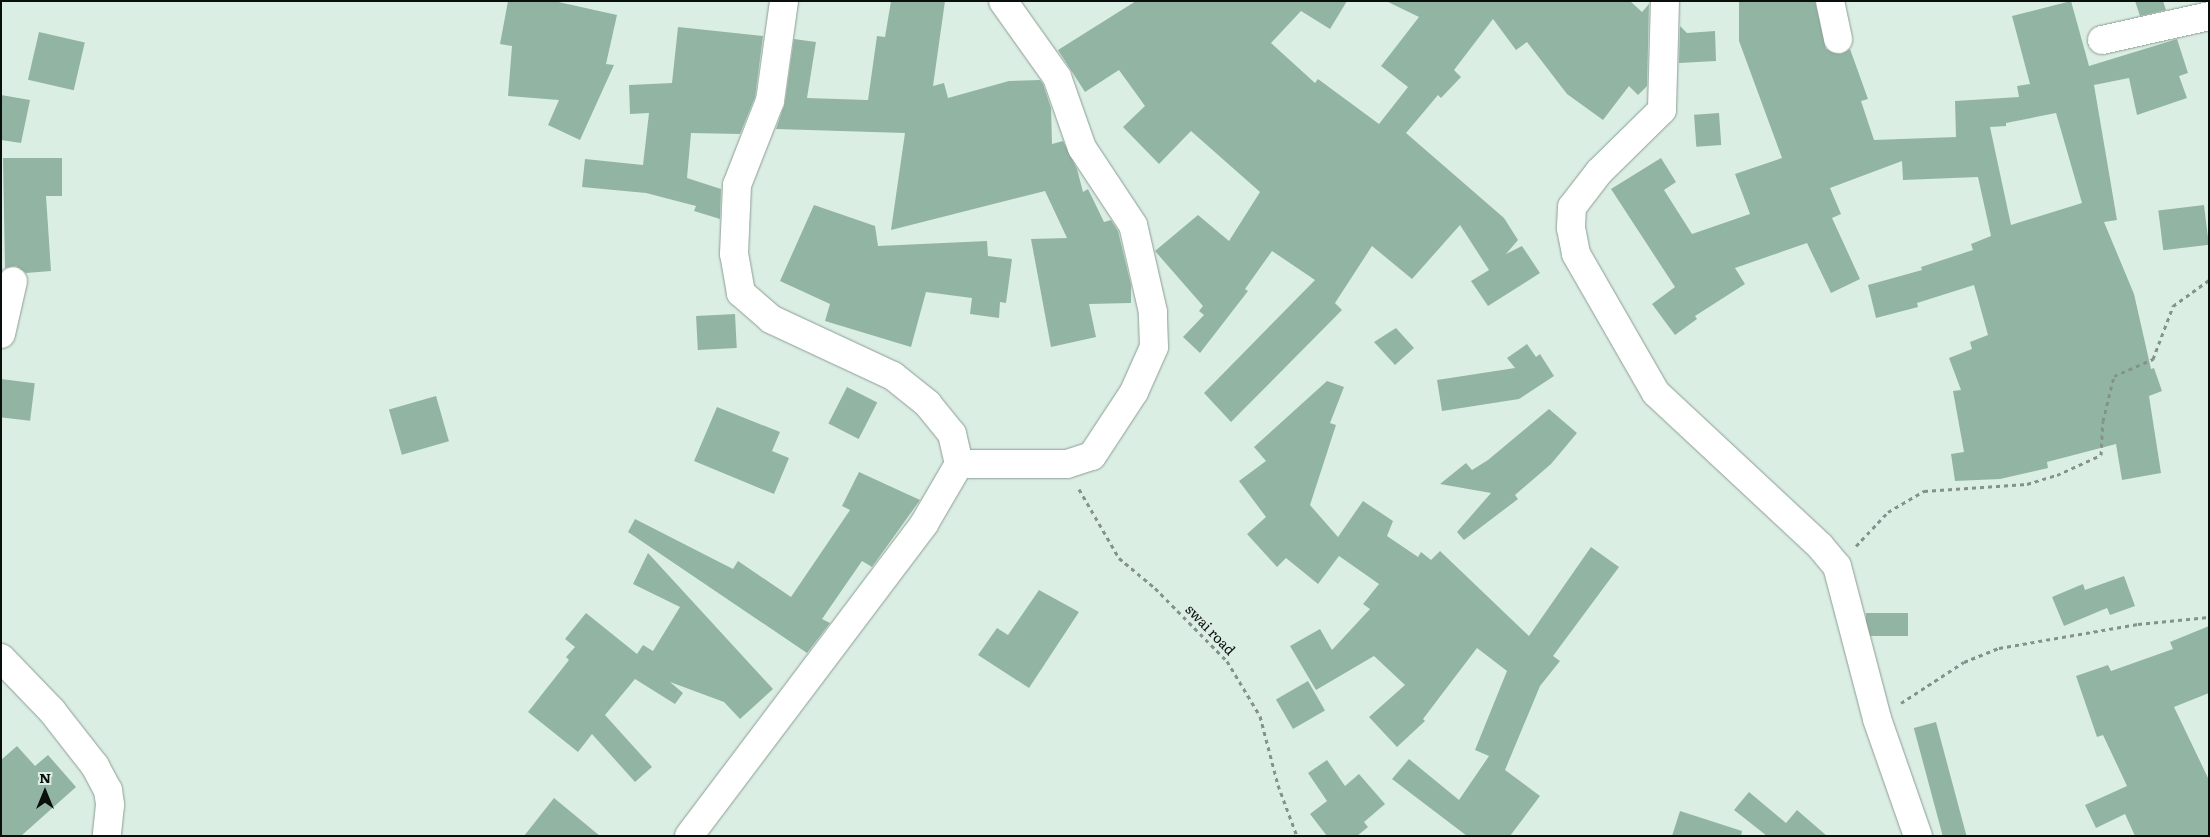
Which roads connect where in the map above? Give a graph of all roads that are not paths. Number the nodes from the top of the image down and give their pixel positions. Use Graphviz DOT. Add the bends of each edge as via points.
graph roads {
  1 [pos="784,1"];
  2 [pos="1003,1"];
  3 [pos="1665,1"];
  4 [pos="1830,1"];
  5 [pos="2209,16"];
  6 [pos="1838,39"];
  7 [pos="2102,40"];
  8 [pos="13,281"];
  9 [pos="1,334"];
  10 [pos="959,464"];
  11 [pos="1,658"];
  12 [pos="107,836"];
  13 [pos="689,836"];
  14 [pos="1918,836"];
  1 -- 10 [label="street" via="770,101 736,185 734,254 741,293 771,319 893,376 928,404 952,434"];
  2 -- 10 [label="street" via="1057,76 1082,148 1133,225 1153,312 1154,347 1134,392 1092,456 1067,464"];
  3 -- 14 [label="street" via="1662,110 1599,172 1572,207 1571,228 1576,254 1656,393 1837,566 1877,719"];
  4 -- 6 [label="street"];
  5 -- 7 [label="street"];
  8 -- 9 [label="street"];
  10 -- 13 [label="street" via="924,524"];
  11 -- 12 [label="street" via="52,711 95,766 108,790"];
}
